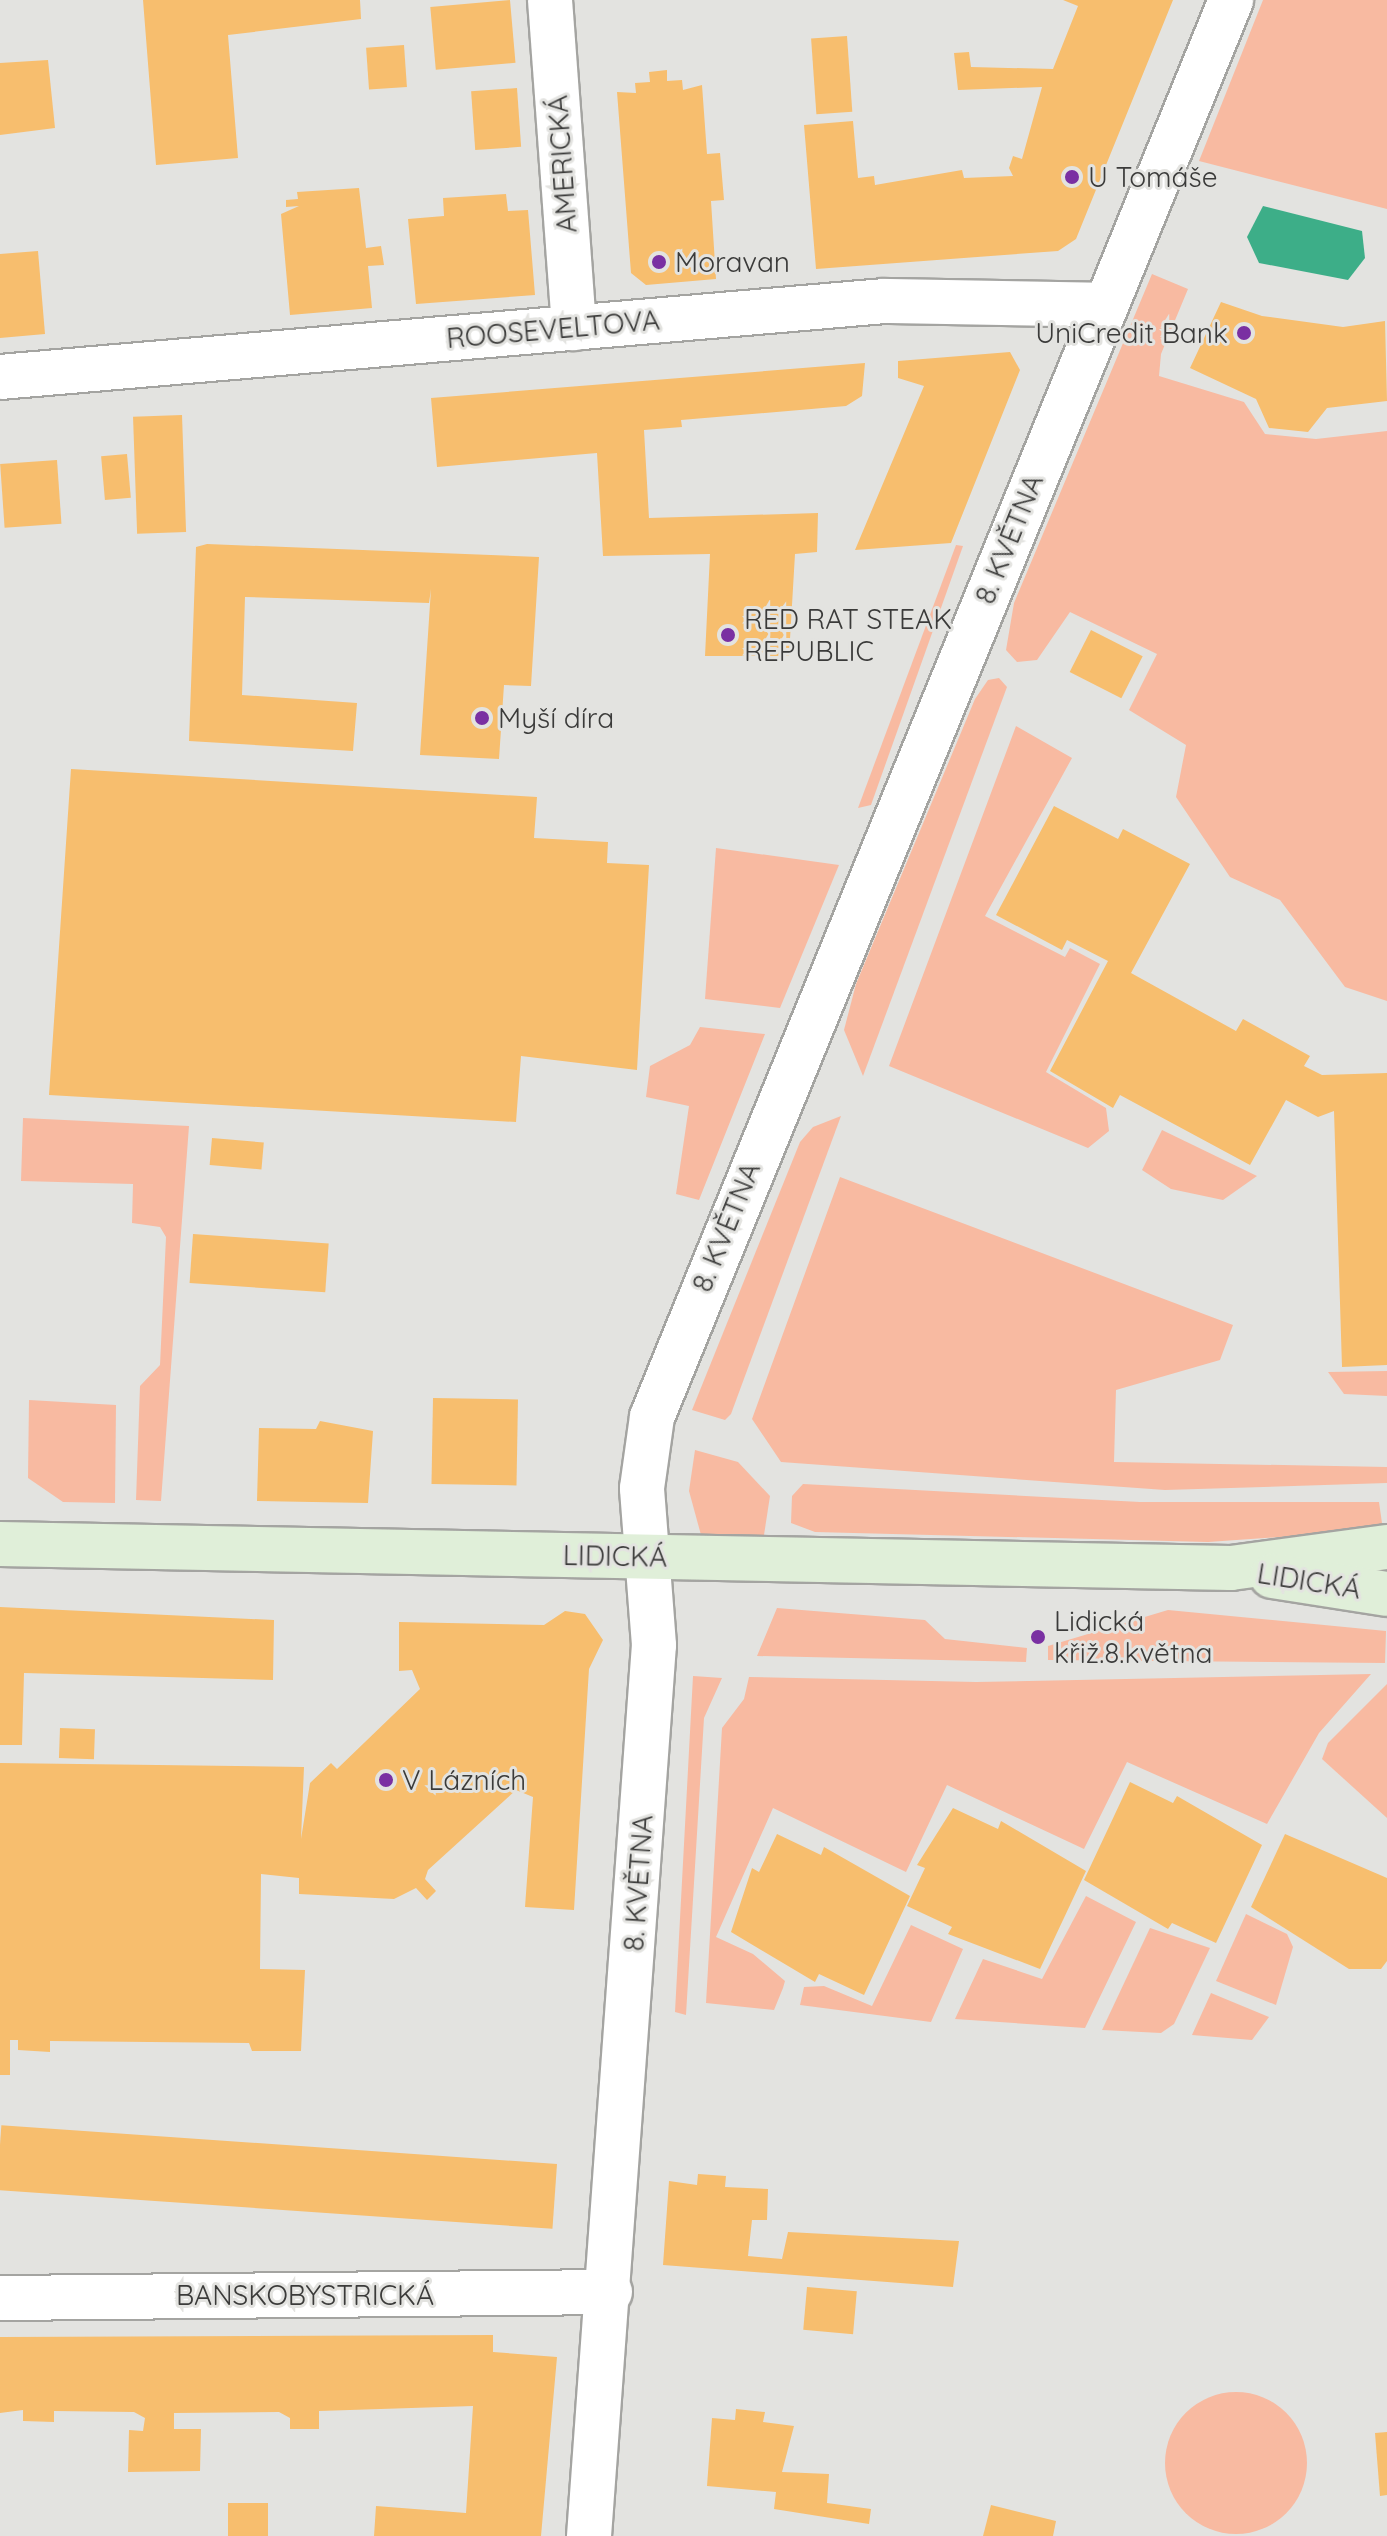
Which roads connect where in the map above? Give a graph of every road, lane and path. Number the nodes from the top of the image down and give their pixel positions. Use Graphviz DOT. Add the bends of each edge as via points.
graph roads {
  1 [pos="550,0"];
  2 [pos="1231,0"];
  3 [pos="1106,305"];
  4 [pos="574,328"];
  5 [pos="0,377"];
  6 [pos="0,1544"];
  7 [pos="1387,1547"];
  8 [pos="646,1557"];
  9 [pos="1231,1568"];
  10 [pos="1387,1594"];
  11 [pos="610,2292"];
  12 [pos="0,2298"];
  13 [pos="589,2536"];
  1 -- 4 [label="street, AMERICKÁ"];
  2 -- 3 [label="street, 8. KVĚTNA"];
  3 -- 4 [label="street, ROOSEVELTOVA" via="884,301"];
  3 -- 8 [label="street, 8. KVĚTNA" via="660,1386 642,1488"];
  4 -- 5 [label="street, ROOSEVELTOVA"];
  6 -- 8 [label="main road, LIDICKÁ"];
  7 -- 9 [label="main road, LIDICKÁ"];
  8 -- 9 [label="main road, LIDICKÁ"];
  8 -- 11 [label="street, 8. KVĚTNA" via="654,1645"];
  9 -- 10 [label="main road, LIDICKÁ"];
  11 -- 12 [label="street, BANSKOBYSTRICKÁ"];
  11 -- 13 [label="street, 8. KVĚTNA"];
}
